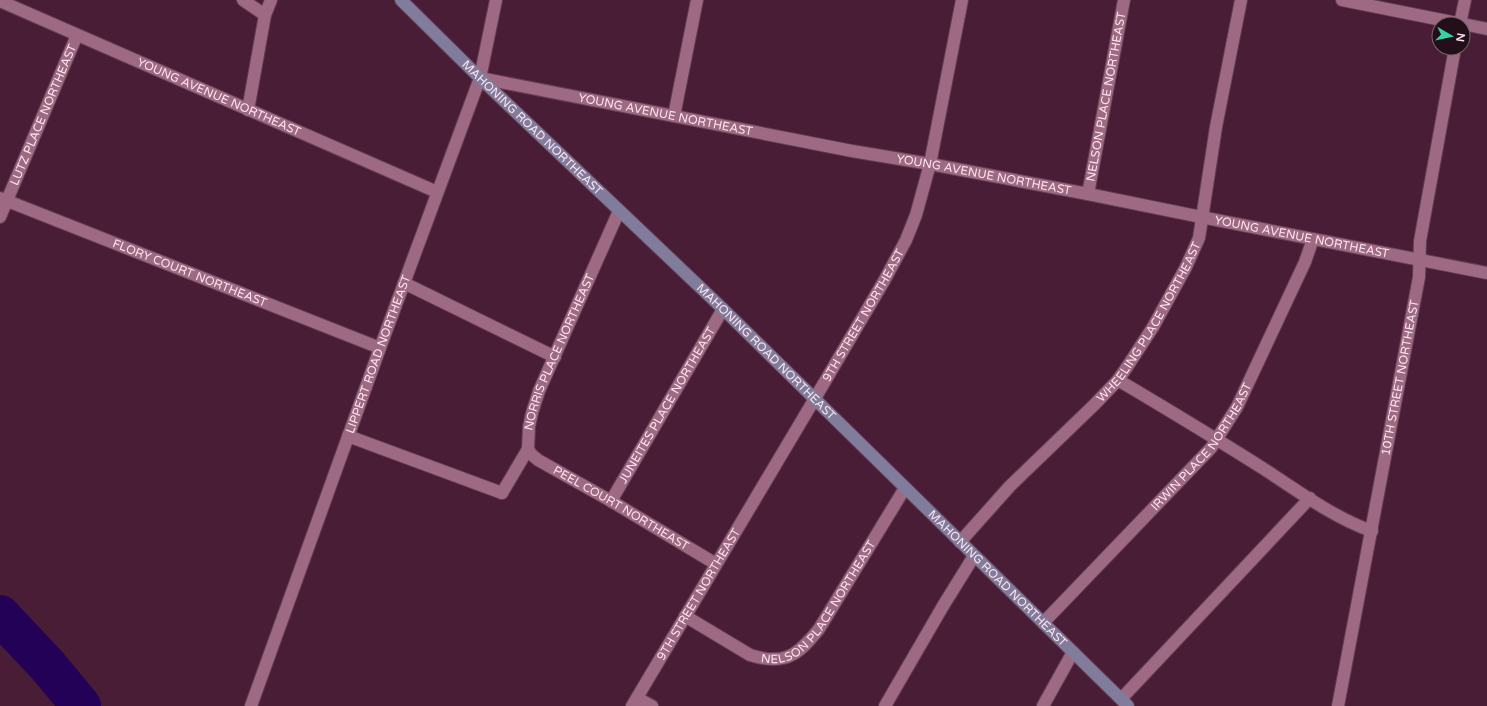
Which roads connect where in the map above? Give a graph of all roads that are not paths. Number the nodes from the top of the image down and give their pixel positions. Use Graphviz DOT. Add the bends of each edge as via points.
graph roads {
  1 [pos="243,0"];
  2 [pos="271,0"];
  3 [pos="401,0"];
  4 [pos="496,0"];
  5 [pos="697,0"];
  6 [pos="962,0"];
  7 [pos="1124,0"];
  8 [pos="1241,0"];
  9 [pos="1342,0"];
  10 [pos="1464,0"];
  11 [pos="0,1"];
  12 [pos="265,15"];
  13 [pos="1462,16"];
  14 [pos="1431,18"];
  15 [pos="1471,26"];
  16 [pos="1487,29"];
  17 [pos="77,35"];
  18 [pos="1454,56"];
  19 [pos="480,78"];
  20 [pos="248,110"];
  21 [pos="674,116"];
  22 [pos="930,164"];
  23 [pos="437,192"];
  24 [pos="1088,194"];
  25 [pos="3,200"];
  26 [pos="619,211"];
  27 [pos="0,217"];
  28 [pos="1201,217"];
  29 [pos="1312,239"];
  30 [pos="1420,260"];
  31 [pos="1487,273"];
  32 [pos="404,283"];
  33 [pos="723,309"];
  34 [pos="380,348"];
  35 [pos="555,357"];
  36 [pos="1118,380"];
  37 [pos="814,400"];
  38 [pos="348,436"];
  39 [pos="1217,440"];
  40 [pos="528,449"];
  41 [pos="905,488"];
  42 [pos="1310,498"];
  43 [pos="611,501"];
  44 [pos="1372,531"];
  45 [pos="960,542"];
  46 [pos="974,556"];
  47 [pos="716,564"];
  48 [pos="685,616"];
  49 [pos="1043,623"];
  50 [pos="1073,652"];
  51 [pos="635,702"];
  52 [pos="1125,702"];
  53 [pos="251,706"];
  54 [pos="652,706"];
  55 [pos="885,706"];
  56 [pos="1043,706"];
  57 [pos="1338,706"];
  1 -- 12 [label="street"];
  2 -- 12 [label="street"];
  3 -- 19 [label="main road, MAHONING ROAD NORTHEAST"];
  4 -- 19 [label="street, LIPPERT ROAD NORTHEAST"];
  5 -- 21 [label="street"];
  6 -- 22 [label="street, 9TH STREET NORTHEAST"];
  7 -- 24 [label="street, NELSON PLACE NORTHEAST"];
  8 -- 28 [label="street, WHEELING PLACE NORTHEAST"];
  9 -- 14 [label="street"];
  10 -- 13 [label="street"];
  11 -- 17 [label="street, YOUNG AVENUE NORTHEAST"];
  12 -- 20 [label="street"];
  15 -- 16 [label="street"];
  17 -- 20 [label="street, YOUNG AVENUE NORTHEAST"];
  17 -- 25 [label="street, LUTZ PLACE NORTHEAST"];
  18 -- 30 [label="street, 10TH STREET NORTHEAST" via="1420,241"];
  19 -- 21 [label="street, YOUNG AVENUE NORTHEAST"];
  19 -- 23 [label="street, LIPPERT ROAD NORTHEAST"];
  19 -- 26 [label="main road, MAHONING ROAD NORTHEAST"];
  20 -- 23 [label="street, YOUNG AVENUE NORTHEAST"];
  21 -- 22 [label="street, YOUNG AVENUE NORTHEAST"];
  22 -- 24 [label="street, YOUNG AVENUE NORTHEAST"];
  22 -- 37 [label="street, 9TH STREET NORTHEAST" via="916,215 906,240"];
  23 -- 32 [label="street, LIPPERT ROAD NORTHEAST"];
  24 -- 28 [label="street, YOUNG AVENUE NORTHEAST"];
  25 -- 27 [label="street, LUTZ PLACE NORTHEAST"];
  25 -- 34 [label="street, FLORY COURT NORTHEAST"];
  26 -- 33 [label="main road, MAHONING ROAD NORTHEAST"];
  26 -- 35 [label="street, NORRIS PLACE NORTHEAST"];
  28 -- 29 [label="street, YOUNG AVENUE NORTHEAST"];
  28 -- 36 [label="street, WHEELING PLACE NORTHEAST" via="1199,238 1186,267 1153,327"];
  29 -- 30 [label="street, YOUNG AVENUE NORTHEAST"];
  29 -- 39 [label="street, IRWIN PLACE NORTHEAST" via="1305,262 1237,407"];
  30 -- 31 [label="street, YOUNG AVENUE NORTHEAST"];
  30 -- 44 [label="street, 10TH STREET NORTHEAST"];
  32 -- 34 [label="street, LIPPERT ROAD NORTHEAST"];
  32 -- 35 [label="street"];
  33 -- 37 [label="main road, MAHONING ROAD NORTHEAST"];
  33 -- 43 [label="street, JUNEITES PLACE NORTHEAST"];
  34 -- 38 [label="street, LIPPERT ROAD NORTHEAST"];
  35 -- 40 [label="street, NORRIS PLACE NORTHEAST" via="532,413"];
  36 -- 39 [label="street"];
  36 -- 45 [label="street, WHEELING PLACE NORTHEAST" via="1010,486"];
  37 -- 41 [label="main road, MAHONING ROAD NORTHEAST"];
  37 -- 47 [label="street, 9TH STREET NORTHEAST"];
  38 -- 40 [label="street, NORRIS PLACE NORTHEAST" via="502,493"];
  38 -- 53 [label="street, LIPPERT ROAD NORTHEAST"];
  39 -- 42 [label="street"];
  39 -- 49 [label="street, IRWIN PLACE NORTHEAST"];
  40 -- 43 [label="street, PEEL COURT NORTHEAST" via="538,460"];
  41 -- 45 [label="main road, MAHONING ROAD NORTHEAST"];
  41 -- 48 [label="street, NELSON PLACE NORTHEAST" via="819,629 803,648 780,659 762,659 750,655"];
  42 -- 44 [label="street" via="1357,526"];
  42 -- 52 [label="street"];
  43 -- 47 [label="street, PEEL COURT NORTHEAST"];
  44 -- 57 [label="street, 10TH STREET NORTHEAST"];
  45 -- 46 [label="main road, MAHONING ROAD NORTHEAST"];
  46 -- 49 [label="main road, MAHONING ROAD NORTHEAST"];
  46 -- 55 [label="street"];
  47 -- 48 [label="street, 9TH STREET NORTHEAST"];
  48 -- 51 [label="street, 9TH STREET NORTHEAST"];
  49 -- 50 [label="main road, MAHONING ROAD NORTHEAST"];
  50 -- 52 [label="main road, MAHONING ROAD NORTHEAST"];
  50 -- 56 [label="street"];
  51 -- 54 [label="street"];
}
